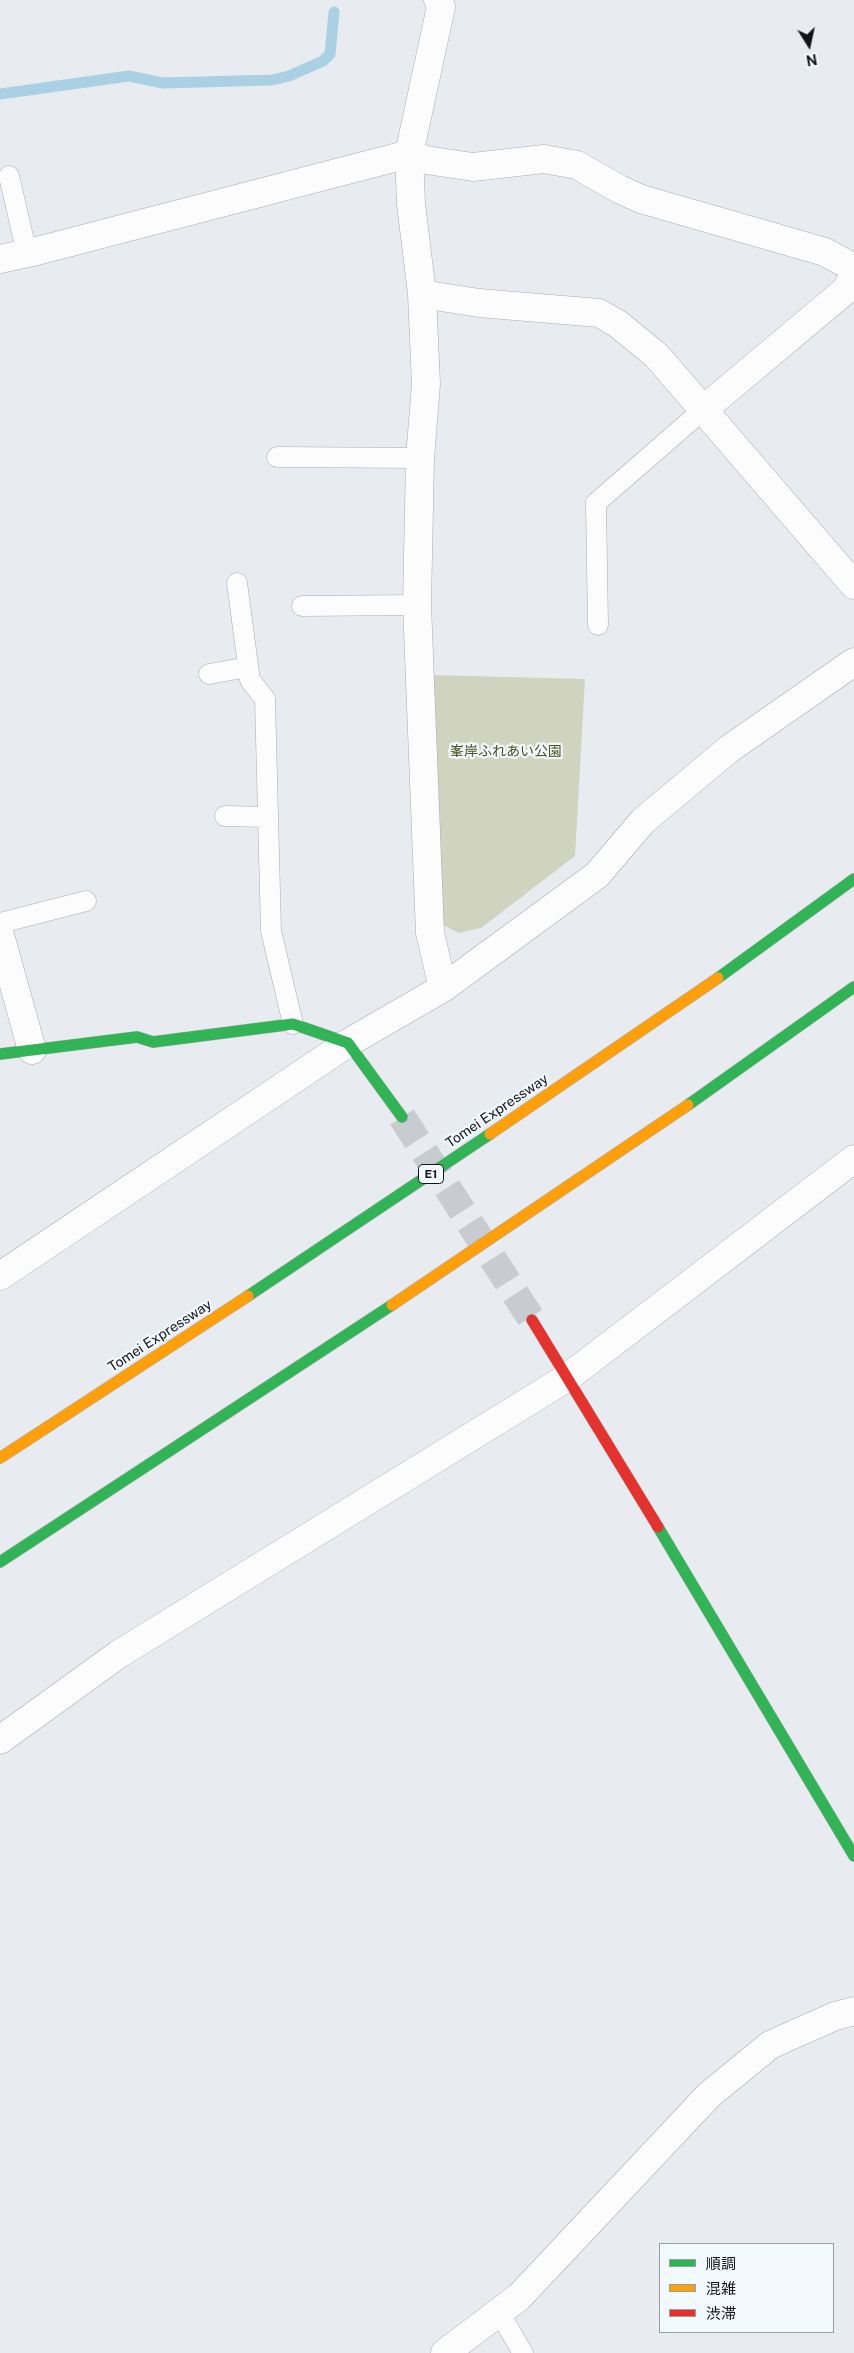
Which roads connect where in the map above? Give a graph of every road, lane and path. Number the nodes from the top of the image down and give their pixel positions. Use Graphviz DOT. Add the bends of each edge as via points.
graph roads {
  1 [pos="438,0"];
  2 [pos="409,154"];
  3 [pos="10,176"];
  4 [pos="27,254"];
  5 [pos="0,259"];
  6 [pos="854,268"];
  7 [pos="854,274"];
  8 [pos="422,294"];
  9 [pos="704,409"];
  10 [pos="278,457"];
  11 [pos="420,458"];
  12 [pos="236,583"];
  13 [pos="854,585"];
  14 [pos="417,604"];
  15 [pos="302,606"];
  16 [pos="598,626"];
  17 [pos="854,662"];
  18 [pos="248,667"];
  19 [pos="209,674"];
  20 [pos="226,816"];
  21 [pos="267,817"];
  22 [pos="854,879"];
  23 [pos="86,901"];
  24 [pos="0,923"];
  25 [pos="0,935"];
  26 [pos="854,987"];
  27 [pos="444,988"];
  28 [pos="293,1024"];
  29 [pos="348,1044"];
  30 [pos="32,1050"];
  31 [pos="0,1054"];
  32 [pos="402,1117"];
  33 [pos="854,1159"];
  34 [pos="0,1276"];
  35 [pos="532,1320"];
  36 [pos="568,1377"];
  37 [pos="0,1458"];
  38 [pos="0,1562"];
  39 [pos="0,1740"];
  40 [pos="854,1856"];
  41 [pos="854,2011"];
  42 [pos="499,2312"];
  43 [pos="445,2353"];
  44 [pos="523,2353"];
  1 -- 2 [label="street" via="441,8"];
  2 -- 4 [label="street"];
  2 -- 6 [label="street" via="473,167 544,159 577,165 641,199 825,252"];
  2 -- 8 [label="street" via="411,204"];
  3 -- 4 [label="lane"];
  4 -- 5 [label="street"];
  7 -- 9 [label="street" via="846,290"];
  8 -- 9 [label="street" via="479,303 599,313 657,356"];
  8 -- 11 [label="street" via="426,384"];
  9 -- 13 [label="street"];
  9 -- 16 [label="lane" via="596,503"];
  10 -- 11 [label="lane"];
  11 -- 14 [label="street"];
  12 -- 18 [label="lane"];
  14 -- 15 [label="lane"];
  14 -- 27 [label="street" via="430,933"];
  17 -- 27 [label="street" via="729,749 643,821 597,875"];
  18 -- 19 [label="lane"];
  18 -- 21 [label="lane" via="250,680 265,699"];
  20 -- 21 [label="lane"];
  21 -- 28 [label="lane" via="271,931"];
  22 -- 37 [label="main road, Tomei Expressway / E1" via="679,1006 307,1258"];
  23 -- 24 [label="lane"];
  25 -- 30 [label="street"];
  26 -- 38 [label="main road" via="721,1083 448,1268"];
  27 -- 29 [label="street"];
  28 -- 29 [label="main road"];
  28 -- 30 [label="main road" via="153,1042 137,1037"];
  29 -- 32 [label="main road"];
  29 -- 34 [label="street"];
  30 -- 31 [label="main road"];
  33 -- 36 [label="street"];
  35 -- 36 [label="main road"];
  36 -- 39 [label="street" via="119,1654"];
  36 -- 40 [label="main road"];
  41 -- 42 [label="street" via="770,2045 709,2095 519,2296"];
  42 -- 43 [label="street"];
  42 -- 44 [label="lane"];
}
